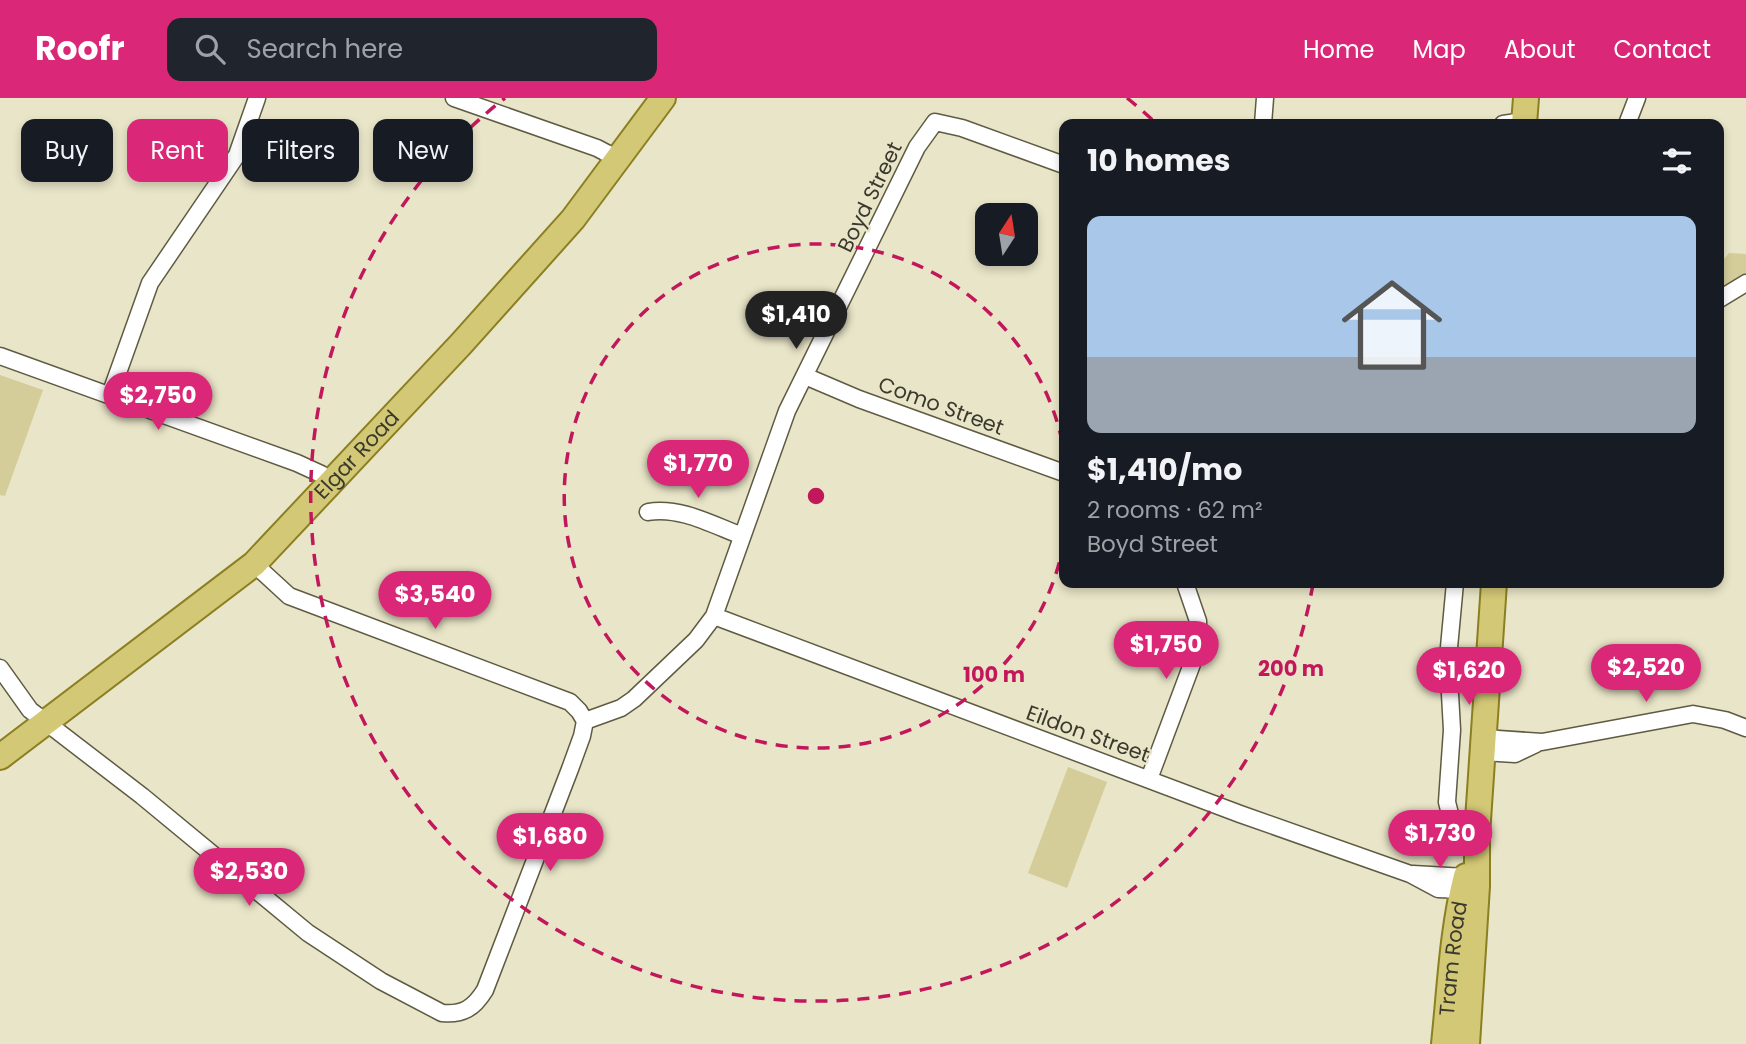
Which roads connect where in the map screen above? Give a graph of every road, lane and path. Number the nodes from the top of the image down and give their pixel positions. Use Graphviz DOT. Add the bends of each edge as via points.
graph roads {
  1 [pos="257,98"];
  2 [pos="454,98"];
  3 [pos="663,98"];
  4 [pos="1265,98"];
  5 [pos="1637,98"];
  6 [pos="1263,119"];
  7 [pos="1629,119"];
  8 [pos="618,159"];
  9 [pos="1059,163"];
  10 [pos="1746,283"];
  11 [pos="1724,296"];
  12 [pos="0,356"];
  13 [pos="805,376"];
  14 [pos="110,395"];
  15 [pos="1059,472"];
  16 [pos="331,482"];
  17 [pos="648,512"];
  18 [pos="742,536"];
  19 [pos="254,564"];
  20 [pos="1187,588"];
  21 [pos="1455,588"];
  22 [pos="1494,588"];
  23 [pos="714,616"];
  24 [pos="0,668"];
  25 [pos="585,721"];
  26 [pos="48,723"];
  27 [pos="1746,728"];
  28 [pos="1483,745"];
  29 [pos="0,757"];
  30 [pos="1149,779"];
  31 [pos="1477,835"];
  32 [pos="1469,884"];
  33 [pos="1452,1043"];
  1 -- 14 [label="street" via="237,155 150,283"];
  2 -- 8 [label="street"];
  3 -- 8 [label="main road, Elgar Road"];
  4 -- 6 [label="street"];
  5 -- 7 [label="street"];
  8 -- 16 [label="main road, Elgar Road" via="573,219"];
  9 -- 13 [label="street, Boyd Street" via="935,122 917,147"];
  10 -- 11 [label="street"];
  12 -- 14 [label="street"];
  13 -- 15 [label="street, Como Street"];
  13 -- 18 [label="street, Boyd Street" via="787,411"];
  14 -- 16 [label="street" via="297,463"];
  16 -- 19 [label="main road, Elgar Road"];
  17 -- 18 [label="street" via="678,512"];
  18 -- 23 [label="street, Boyd Street"];
  19 -- 25 [label="street" via="289,596 570,702"];
  19 -- 26 [label="main road, Elgar Road"];
  20 -- 30 [label="street" via="1198,621 1198,648"];
  21 -- 31 [label="street" via="1448,658 1452,730 1447,802 1455,824"];
  22 -- 28 [label="main road, Tram Road"];
  23 -- 25 [label="street, Boyd Street" via="696,640 634,699"];
  23 -- 30 [label="street, Eildon Street"];
  24 -- 26 [label="street" via="30,709"];
  25 -- 26 [label="street" via="488,981 473,1007 442,1013 381,981 307,933"];
  26 -- 29 [label="main road, Elgar Road"];
  27 -- 28 [label="street" via="1693,714 1542,742 1515,754"];
  28 -- 31 [label="main road, Tram Road"];
  30 -- 32 [label="street, Eildon Street" via="1410,874 1438,889"];
  31 -- 32 [label="main road, Tram Road"];
  32 -- 33 [label="main road, Tram Road" via="1449,976"];
}
